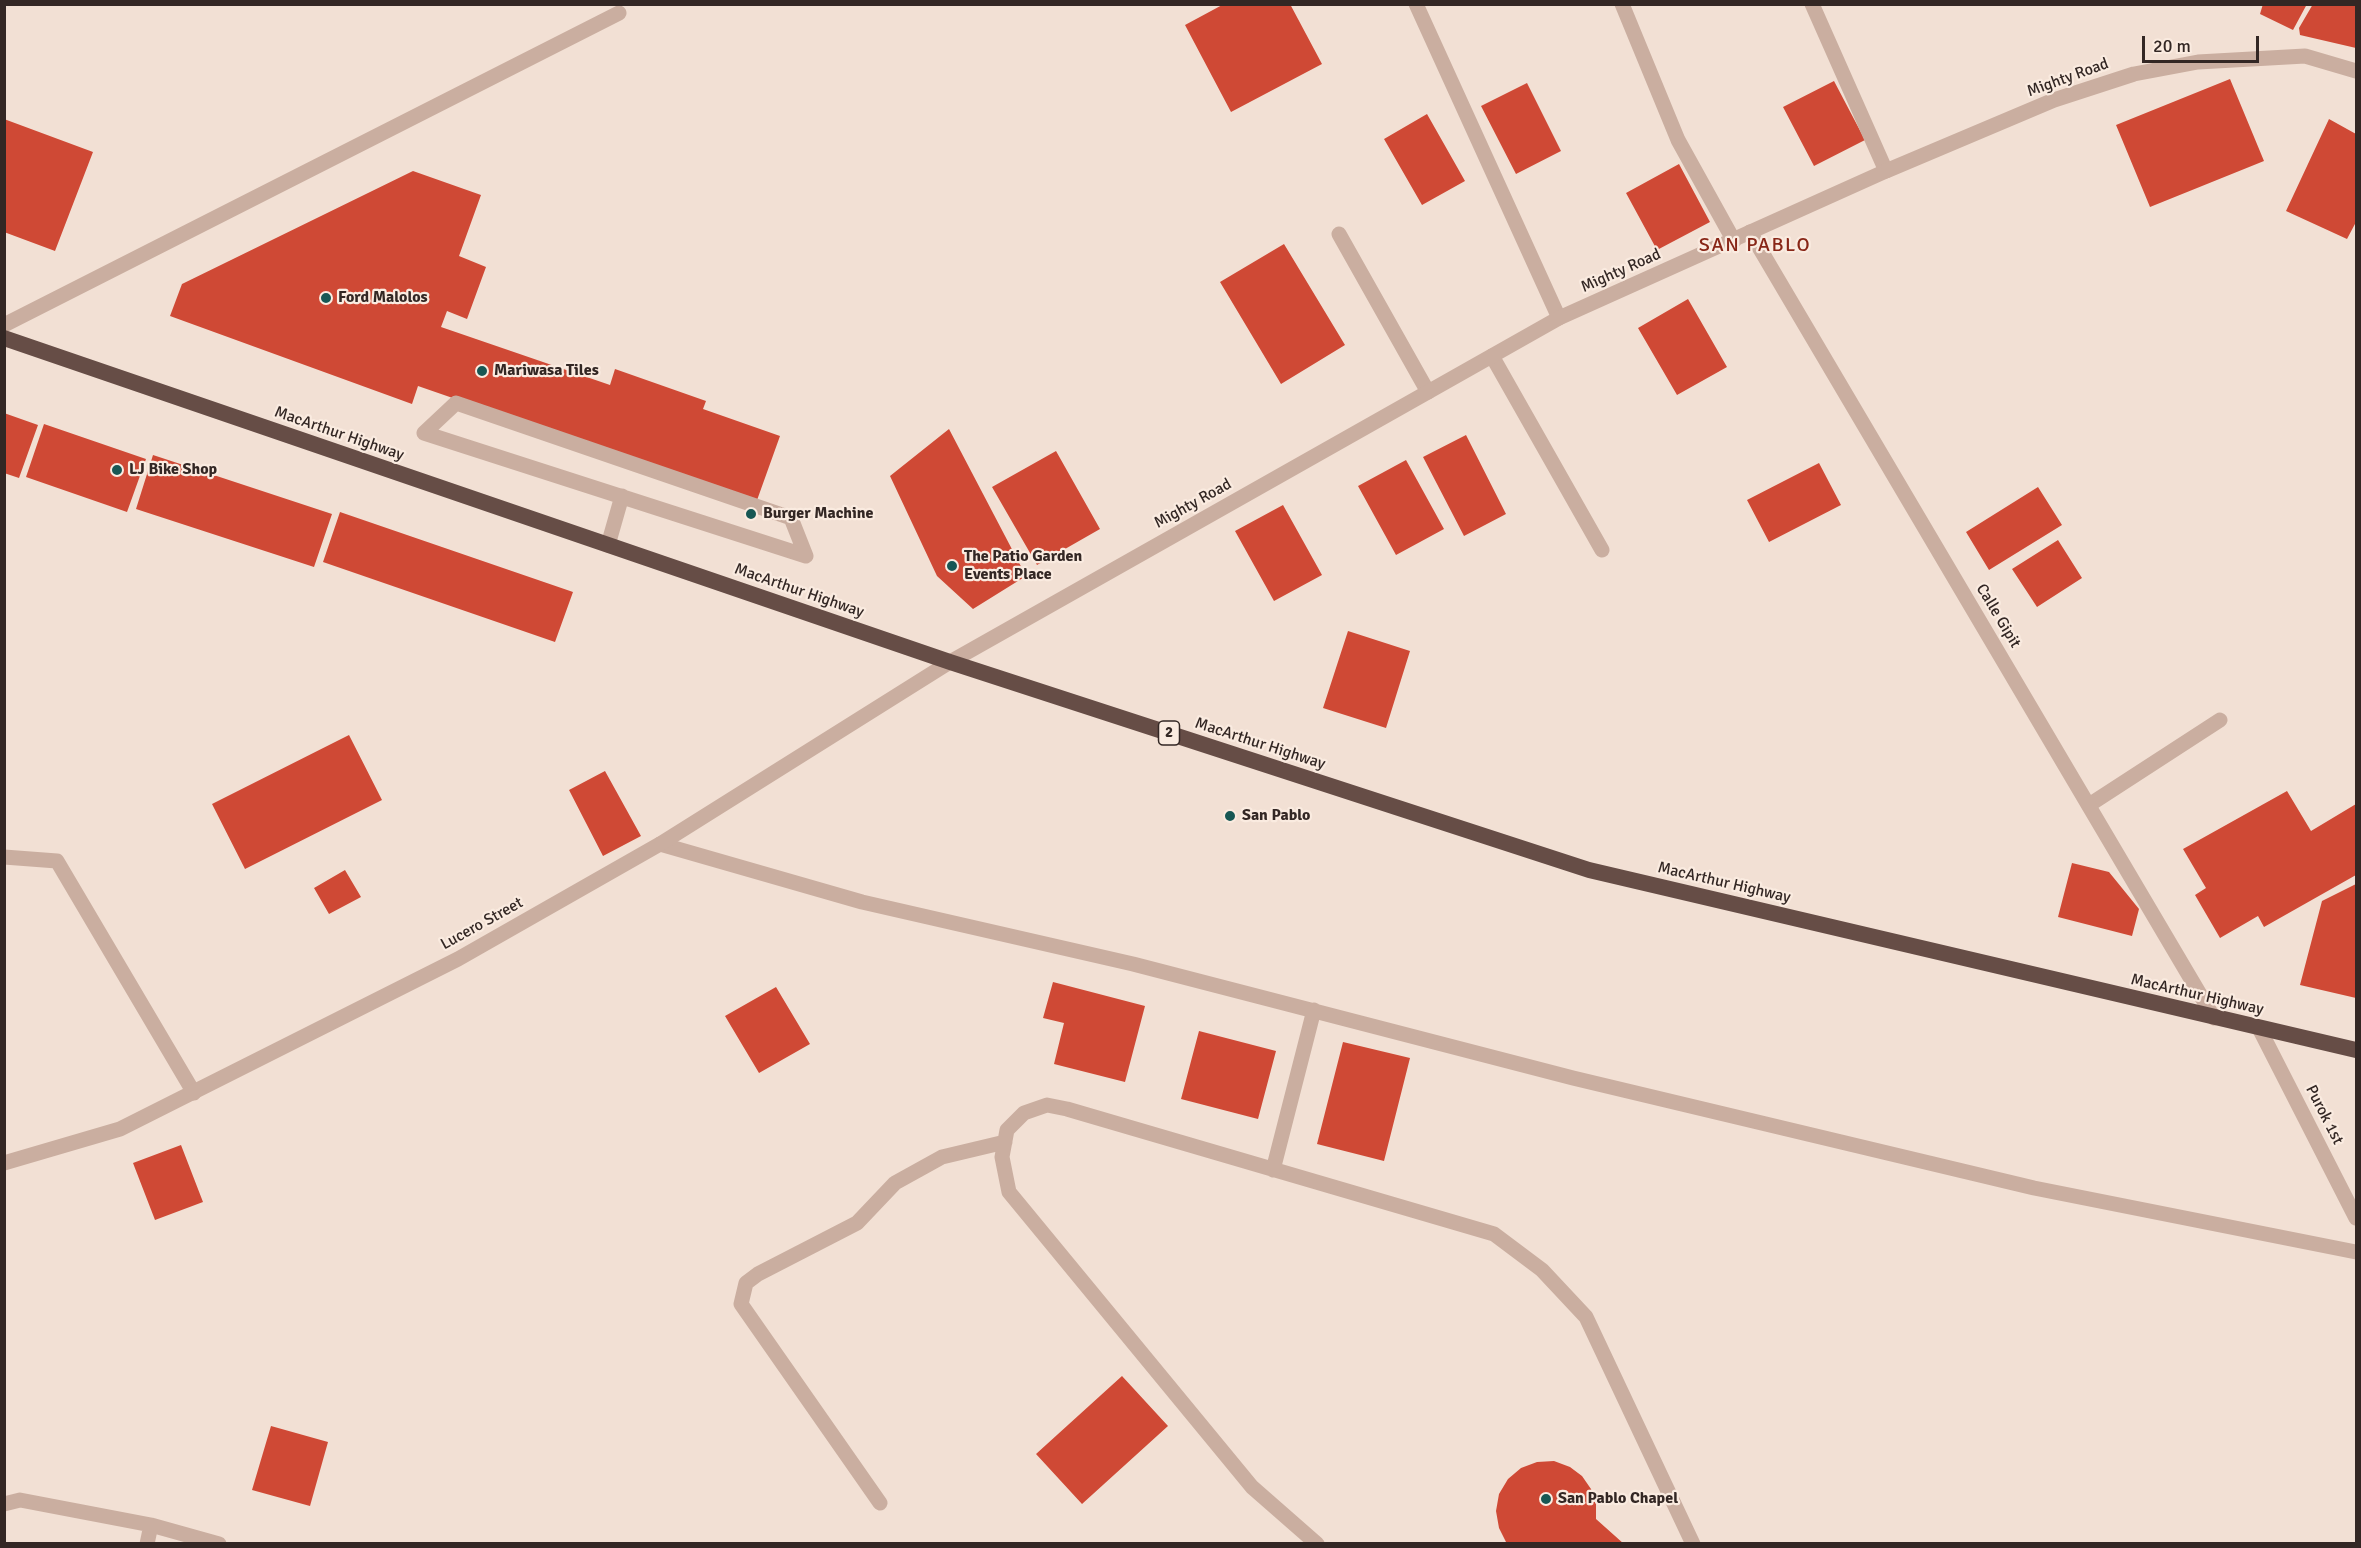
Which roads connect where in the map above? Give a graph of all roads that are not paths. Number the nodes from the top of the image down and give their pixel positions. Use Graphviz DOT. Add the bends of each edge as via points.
graph roads {
  1 [pos="1416,4"];
  2 [pos="1622,4"];
  3 [pos="1812,4"];
  4 [pos="619,13"];
  5 [pos="2356,71"];
  6 [pos="1886,171"];
  7 [pos="1750,232"];
  8 [pos="1339,234"];
  9 [pos="1734,241"];
  10 [pos="1559,318"];
  11 [pos="4,325"];
  12 [pos="4,338"];
  13 [pos="1492,356"];
  14 [pos="1428,392"];
  15 [pos="622,496"];
  16 [pos="609,545"];
  17 [pos="1602,549"];
  18 [pos="950,662"];
  19 [pos="2220,720"];
  20 [pos="2089,805"];
  21 [pos="660,844"];
  22 [pos="4,857"];
  23 [pos="1314,1010"];
  24 [pos="2214,1017"];
  25 [pos="2259,1028"];
  26 [pos="2356,1050"];
  27 [pos="194,1093"];
  28 [pos="1005,1142"];
  29 [pos="4,1163"];
  30 [pos="1273,1170"];
  31 [pos="2356,1218"];
  32 [pos="2356,1252"];
  33 [pos="880,1503"];
  34 [pos="4,1504"];
  35 [pos="151,1525"];
  36 [pos="147,1544"];
  37 [pos="219,1544"];
  38 [pos="1317,1544"];
  39 [pos="1693,1544"];
  1 -- 10 [label="street"];
  2 -- 9 [label="street" via="1678,140"];
  3 -- 6 [label="street"];
  4 -- 11 [label="street"];
  5 -- 6 [label="street, Mighty Road" via="2305,56 2198,62 2133,74 2054,100"];
  6 -- 7 [label="street, Mighty Road"];
  7 -- 9 [label="street, Mighty Road"];
  7 -- 20 [label="street, Calle Gipit"];
  8 -- 14 [label="street"];
  9 -- 10 [label="street, Mighty Road"];
  10 -- 13 [label="street, Mighty Road"];
  12 -- 16 [label="highway, MacArthur Highway / 2"];
  13 -- 14 [label="street, Mighty Road"];
  13 -- 17 [label="street"];
  14 -- 18 [label="street, Mighty Road"];
  15 -- 15 [label="street" via="446,440 424,432 456,403 791,518 806,556"];
  15 -- 16 [label="street"];
  16 -- 18 [label="highway, MacArthur Highway / 2"];
  18 -- 21 [label="street, Lucero Street"];
  18 -- 24 [label="highway, MacArthur Highway / 2" via="1588,870"];
  19 -- 20 [label="street"];
  20 -- 24 [label="street, Calle Gipit"];
  21 -- 23 [label="street" via="862,902"];
  21 -- 27 [label="street, Lucero Street" via="458,959"];
  22 -- 27 [label="street" via="57,861"];
  23 -- 30 [label="street"];
  23 -- 32 [label="street" via="1573,1078 2034,1188"];
  24 -- 25 [label="highway, MacArthur Highway / 2"];
  25 -- 26 [label="highway, MacArthur Highway / 2"];
  25 -- 31 [label="street, Purok 1st"];
  27 -- 29 [label="street, Lucero Street" via="120,1129"];
  28 -- 30 [label="street" via="1007,1130 1024,1113 1047,1105"];
  28 -- 33 [label="street" via="942,1157 895,1183 857,1223 746,1283 741,1304"];
  28 -- 38 [label="street" via="1002,1157 1009,1192 1251,1487"];
  30 -- 39 [label="street" via="1494,1234 1542,1270 1586,1317"];
  34 -- 35 [label="street" via="21,1500"];
  35 -- 36 [label="street"];
  35 -- 37 [label="street"];
}
